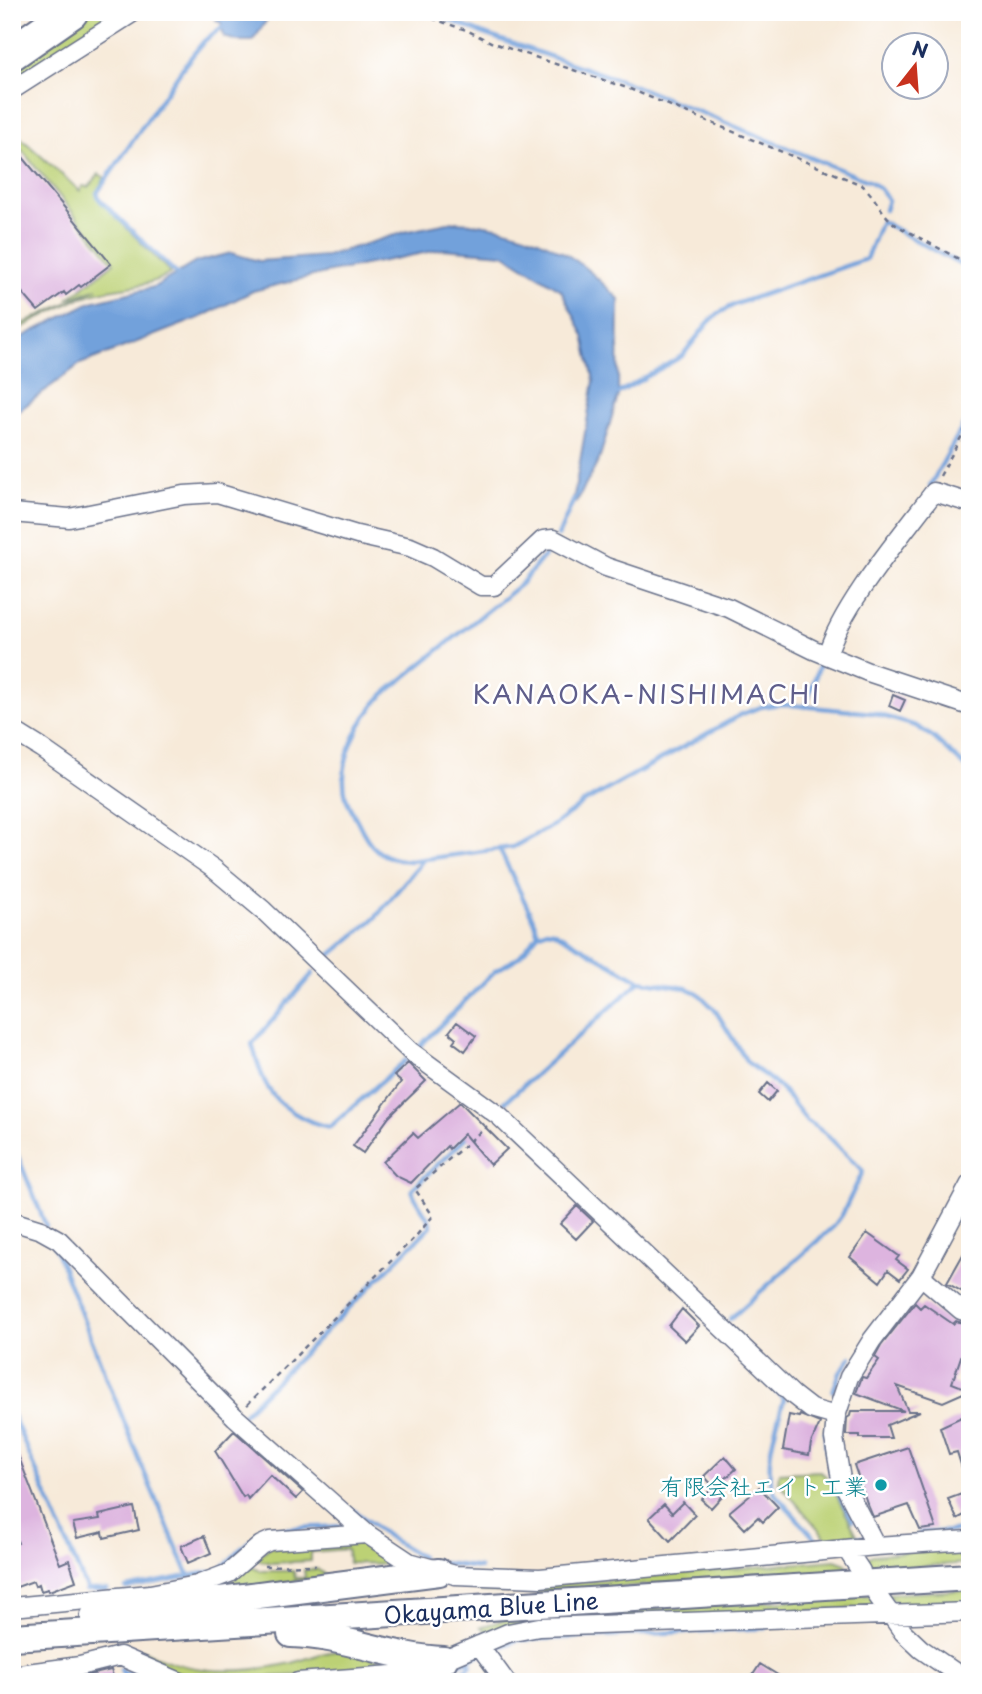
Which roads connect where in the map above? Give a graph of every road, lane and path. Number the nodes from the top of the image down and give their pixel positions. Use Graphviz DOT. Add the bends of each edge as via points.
graph roads {
  1 [pos="43,12"];
  2 [pos="71,12"];
  3 [pos="134,12"];
  4 [pos="413,12"];
  5 [pos="12,32"];
  6 [pos="12,53"];
  7 [pos="12,90"];
  8 [pos="970,265"];
  9 [pos="970,421"];
  10 [pos="934,492"];
  11 [pos="970,503"];
  12 [pos="12,513"];
  13 [pos="827,655"];
  14 [pos="970,706"];
  15 [pos="12,730"];
  16 [pos="499,1116"];
  17 [pos="970,1184"];
  18 [pos="12,1221"];
  19 [pos="921,1276"];
  20 [pos="970,1313"];
  21 [pos="836,1416"];
  22 [pos="235,1417"];
  23 [pos="367,1534"];
  24 [pos="970,1541"];
  25 [pos="876,1546"];
  26 [pos="847,1550"];
  27 [pos="861,1571"];
  28 [pos="439,1572"];
  29 [pos="970,1577"];
  30 [pos="877,1595"];
  31 [pos="12,1607"];
  32 [pos="970,1612"];
  33 [pos="891,1615"];
  34 [pos="12,1623"];
  35 [pos="159,1628"];
  36 [pos="12,1637"];
  37 [pos="482,1650"];
  38 [pos="443,1660"];
  39 [pos="12,1675"];
  40 [pos="180,1682"];
  41 [pos="298,1682"];
  42 [pos="506,1682"];
  43 [pos="969,1682"];
  1 -- 5 [label="highway"];
  2 -- 6 [label="highway"];
  3 -- 7 [label="street"];
  4 -- 8 [label="path" via="630,89 862,185 896,225"];
  9 -- 10 [label="path"];
  10 -- 11 [label="street"];
  10 -- 13 [label="street" via="863,588"];
  12 -- 13 [label="street" via="69,518 184,495 217,493 410,547 489,587 543,540 556,541 606,567 729,608"];
  13 -- 14 [label="street"];
  15 -- 16 [label="street" via="214,869 410,1051"];
  16 -- 21 [label="street" via="793,1395 811,1409"];
  16 -- 22 [label="path" via="415,1189 433,1216"];
  17 -- 19 [label="street"];
  18 -- 22 [label="street" via="59,1240"];
  19 -- 20 [label="street"];
  19 -- 21 [label="street" via="849,1377"];
  21 -- 25 [label="street" via="834,1438 841,1479"];
  22 -- 23 [label="street"];
  23 -- 28 [label="street" via="409,1562"];
  23 -- 31 [label="street" via="270,1541 229,1573 197,1585"];
  24 -- 25 [label="street"];
  25 -- 26 [label="street"];
  26 -- 27 [label="street"];
  26 -- 28 [label="street" via="540,1578"];
  28 -- 34 [label="main road"];
  29 -- 35 [label="main road, Okayama Blue Line"];
  30 -- 33 [label="street"];
  32 -- 33 [label="street"];
  33 -- 37 [label="street" via="540,1627 508,1633"];
  33 -- 43 [label="street" via="921,1649"];
  35 -- 36 [label="main road, Okayama Blue Line"];
  35 -- 38 [label="main road" via="225,1637 330,1636 419,1659"];
  37 -- 38 [label="street"];
  37 -- 42 [label="street"];
  38 -- 41 [label="street" via="411,1674"];
  39 -- 40 [label="street" via="120,1656"];
}
